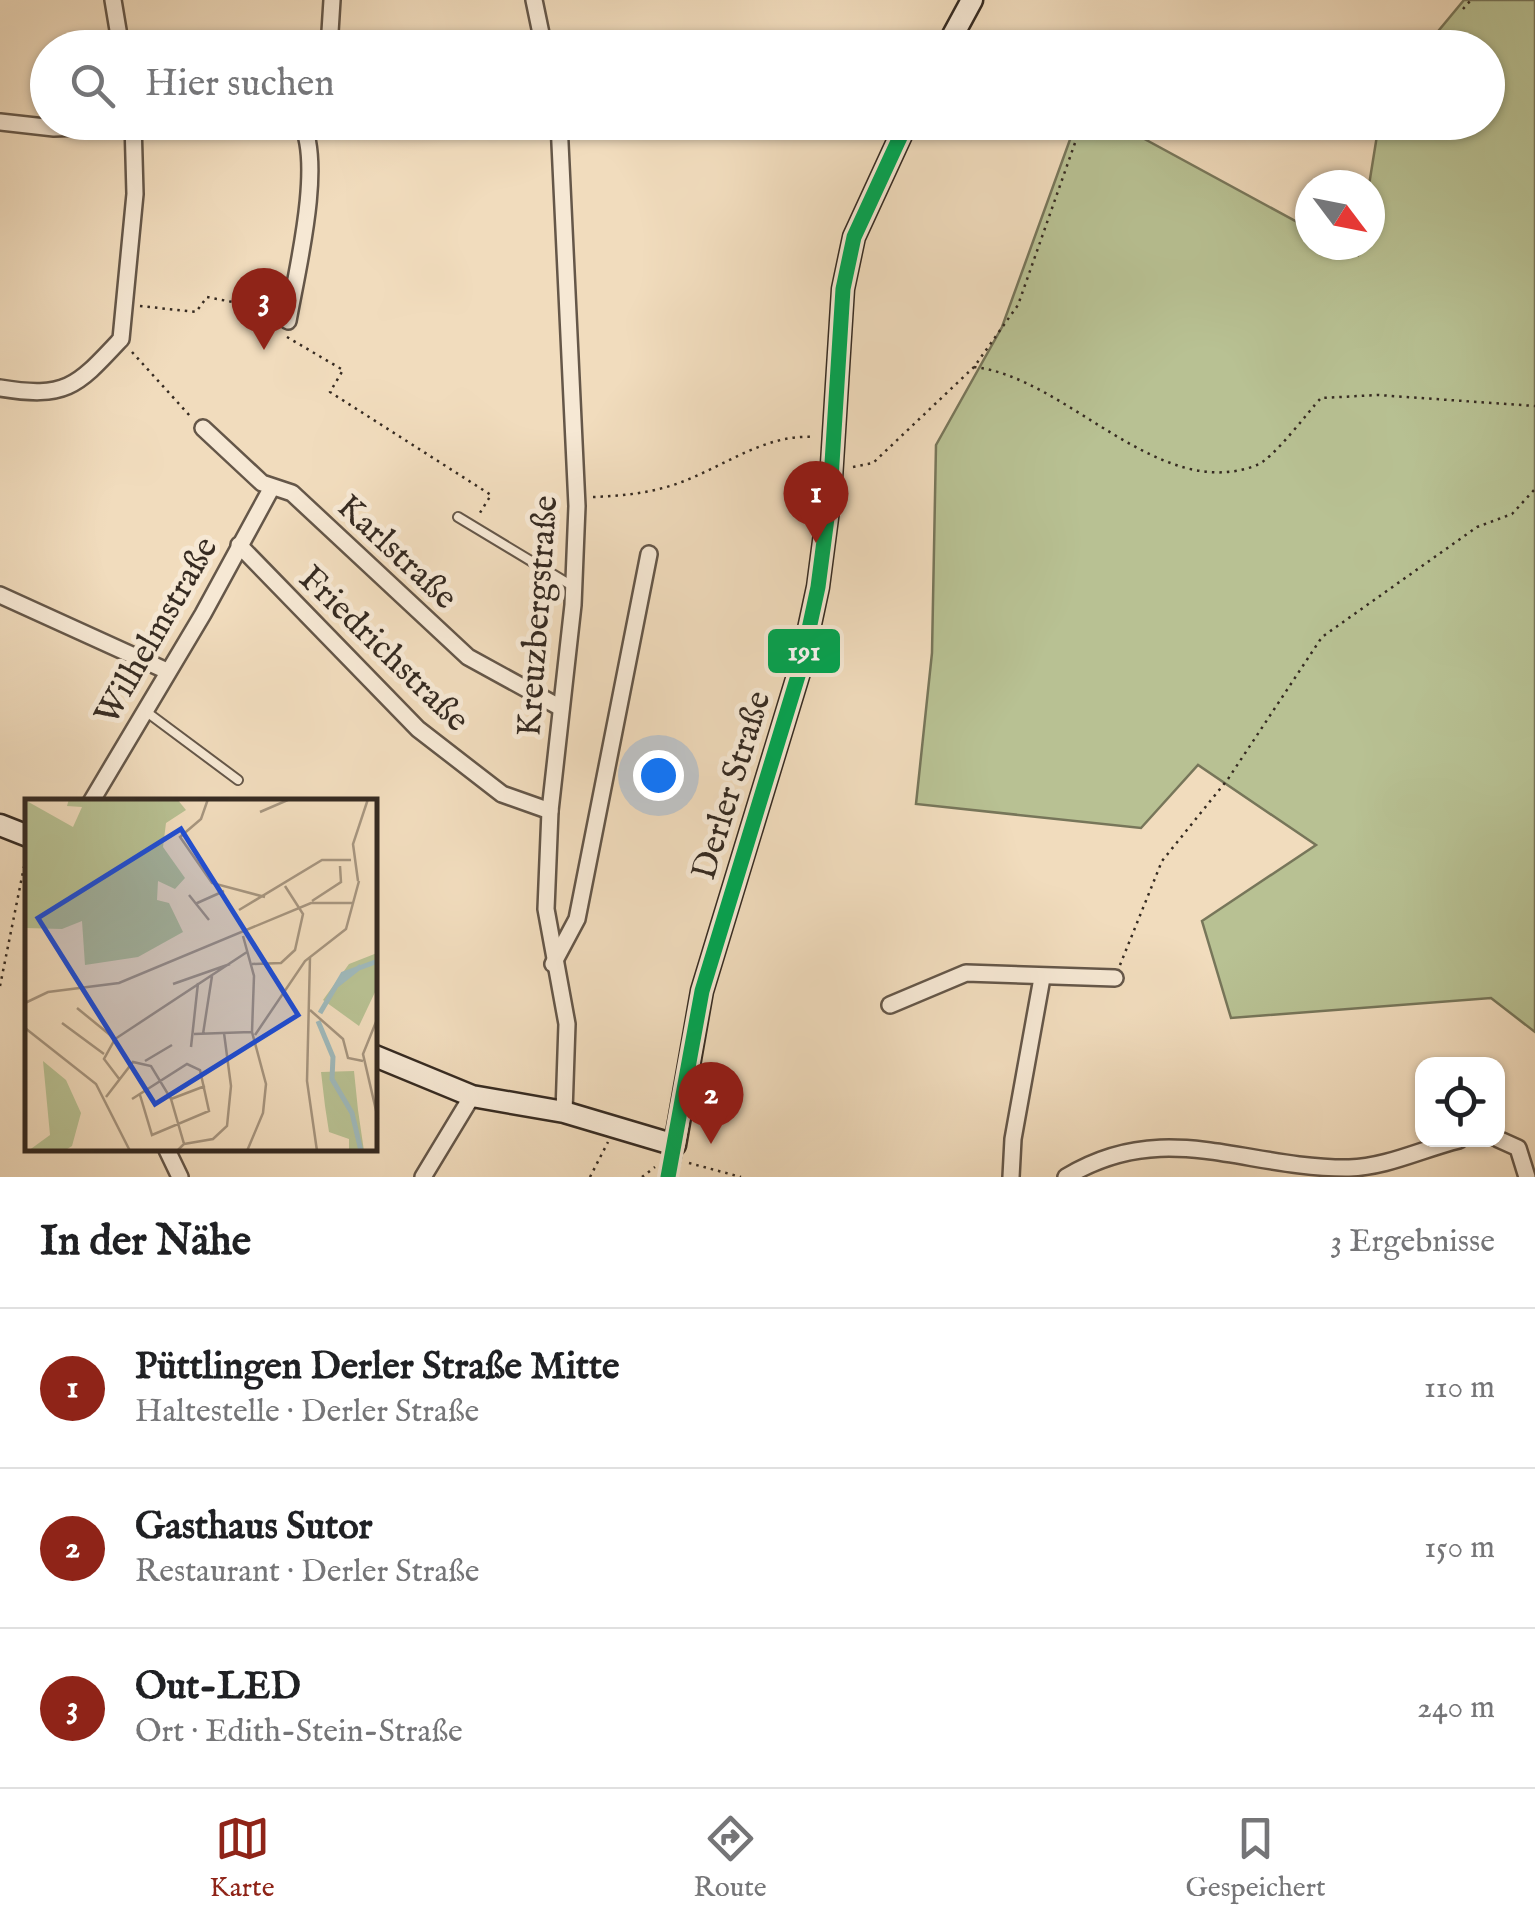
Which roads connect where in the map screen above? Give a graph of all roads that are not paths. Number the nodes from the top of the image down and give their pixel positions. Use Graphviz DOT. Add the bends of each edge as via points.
graph roads {
  1 [pos="113,0"];
  2 [pos="332,0"];
  3 [pos="972,0"];
  4 [pos="538,1"];
  5 [pos="118,30"];
  6 [pos="330,30"];
  7 [pos="542,30"];
  8 [pos="956,30"];
  9 [pos="0,122"];
  10 [pos="30,125"];
  11 [pos="134,140"];
  12 [pos="307,140"];
  13 [pos="560,140"];
  14 [pos="899,140"];
  15 [pos="288,317"];
  16 [pos="0,388"];
  17 [pos="203,428"];
  18 [pos="271,489"];
  19 [pos="458,518"];
  20 [pos="239,545"];
  21 [pos="649,554"];
  22 [pos="574,587"];
  23 [pos="0,595"];
  24 [pos="167,671"];
  25 [pos="561,708"];
  26 [pos="144,710"];
  27 [pos="238,780"];
  28 [pos="94,799"];
  29 [pos="550,811"];
  30 [pos="0,825"];
  31 [pos="25,835"];
  32 [pos="553,964"];
  33 [pos="1042,978"];
  34 [pos="1115,978"];
  35 [pos="890,1006"];
  36 [pos="378,1057"];
  37 [pos="472,1096"];
  38 [pos="564,1112"];
  39 [pos="1505,1142"];
  40 [pos="1437,1147"];
  41 [pos="673,1151"];
  42 [pos="167,1152"];
  43 [pos="180,1177"];
  44 [pos="422,1177"];
  45 [pos="668,1177"];
  46 [pos="1011,1177"];
  47 [pos="1066,1177"];
  48 [pos="1527,1177"];
  1 -- 5 [label="street"];
  2 -- 6 [label="street"];
  3 -- 8 [label="street"];
  4 -- 7 [label="street"];
  9 -- 10 [label="street"];
  11 -- 16 [label="street" via="122,339 66,390"];
  12 -- 15 [label="street" via="309,168"];
  13 -- 22 [label="street, Kreuzbergstraße" via="577,498"];
  14 -- 41 [label="street, Derler Straße" via="854,238 818,586 801,666 702,991"];
  17 -- 18 [label="street, Karlstraße"];
  18 -- 20 [label="street, Wilhelmstraße"];
  18 -- 25 [label="street, Karlstraße" via="292,493 468,657"];
  19 -- 22 [label="lane"];
  20 -- 24 [label="street, Wilhelmstraße"];
  20 -- 29 [label="street, Friedrichstraße" via="418,729 502,794"];
  21 -- 32 [label="street" via="577,919"];
  22 -- 25 [label="street, Kreuzbergstraße"];
  23 -- 24 [label="street"];
  24 -- 26 [label="street, Wilhelmstraße"];
  25 -- 29 [label="street, Kreuzbergstraße"];
  26 -- 27 [label="lane"];
  26 -- 28 [label="street, Wilhelmstraße"];
  29 -- 32 [label="street, Kreuzbergstraße" via="546,909"];
  30 -- 31 [label="street"];
  32 -- 38 [label="street, Kreuzbergstraße" via="567,1024"];
  33 -- 34 [label="street"];
  33 -- 35 [label="street" via="966,974"];
  33 -- 46 [label="street"];
  36 -- 37 [label="street"];
  37 -- 38 [label="street"];
  37 -- 44 [label="street"];
  38 -- 41 [label="street"];
  39 -- 48 [label="street" via="1518,1148"];
  40 -- 47 [label="street" via="1353,1168 1165,1147 1124,1150"];
  41 -- 45 [label="street, Derler Straße"];
  42 -- 43 [label="street"];
}
